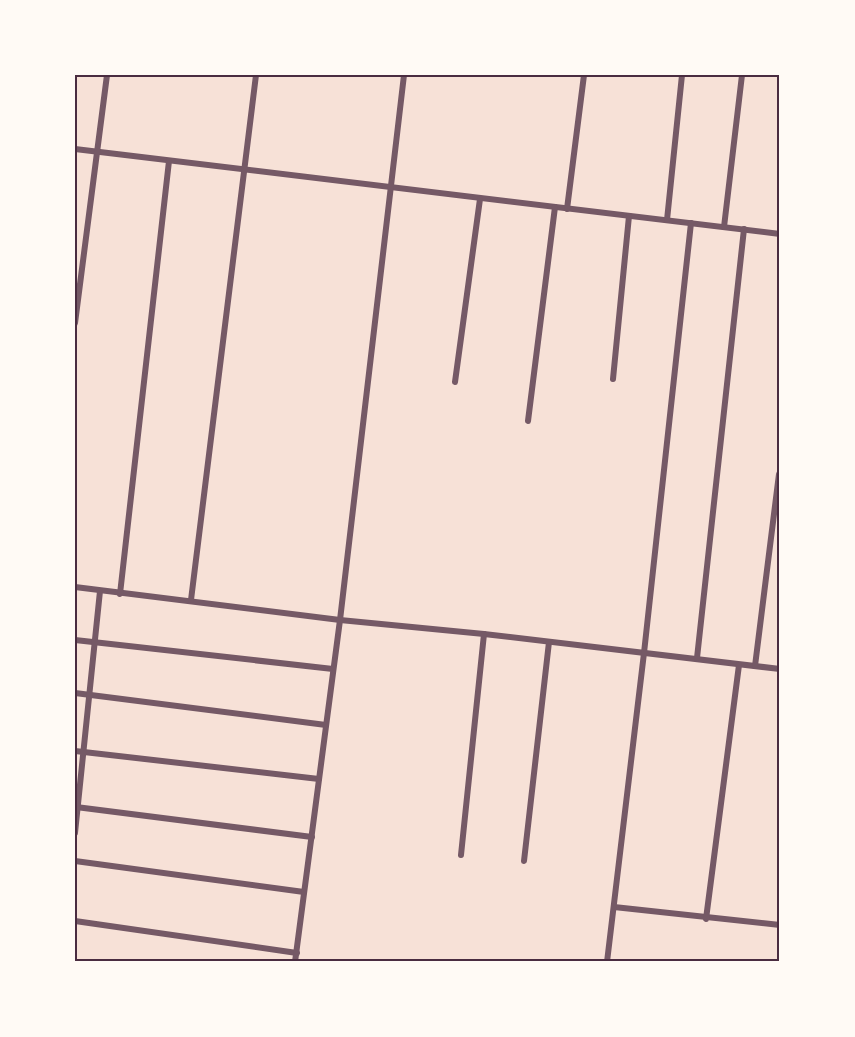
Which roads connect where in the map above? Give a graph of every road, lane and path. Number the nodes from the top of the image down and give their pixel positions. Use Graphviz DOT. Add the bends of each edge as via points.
graph roads {
  1 [pos="107,75"];
  2 [pos="256,75"];
  3 [pos="404,75"];
  4 [pos="584,75"];
  5 [pos="682,75"];
  6 [pos="742,75"];
  7 [pos="75,149"];
  8 [pos="98,152"];
  9 [pos="169,161"];
  10 [pos="242,170"];
  11 [pos="391,188"];
  12 [pos="480,199"];
  13 [pos="555,207"];
  14 [pos="567,209"];
  15 [pos="629,216"];
  16 [pos="667,220"];
  17 [pos="692,223"];
  18 [pos="724,227"];
  19 [pos="744,229"];
  20 [pos="780,234"];
  21 [pos="75,323"];
  22 [pos="613,379"];
  23 [pos="455,382"];
  24 [pos="528,421"];
  25 [pos="779,474"];
  26 [pos="75,587"];
  27 [pos="100,591"];
  28 [pos="120,594"];
  29 [pos="191,600"];
  30 [pos="340,620"];
  31 [pos="484,634"];
  32 [pos="75,640"];
  33 [pos="95,642"];
  34 [pos="549,642"];
  35 [pos="645,653"];
  36 [pos="697,658"];
  37 [pos="739,665"];
  38 [pos="755,666"];
  39 [pos="333,669"];
  40 [pos="780,669"];
  41 [pos="75,693"];
  42 [pos="90,695"];
  43 [pos="326,725"];
  44 [pos="75,751"];
  45 [pos="84,752"];
  46 [pos="319,779"];
  47 [pos="76,807"];
  48 [pos="75,833"];
  49 [pos="312,837"];
  50 [pos="461,855"];
  51 [pos="75,861"];
  52 [pos="524,861"];
  53 [pos="304,892"];
  54 [pos="614,907"];
  55 [pos="706,919"];
  56 [pos="75,921"];
  57 [pos="780,925"];
  58 [pos="297,953"];
  59 [pos="295,962"];
  60 [pos="607,962"];
  1 -- 8 [label="street"];
  2 -- 10 [label="street"];
  3 -- 11 [label="street"];
  4 -- 14 [label="street"];
  5 -- 16 [label="street"];
  6 -- 18 [label="street"];
  7 -- 8 [label="street"];
  8 -- 9 [label="street"];
  8 -- 21 [label="street"];
  9 -- 10 [label="street"];
  9 -- 28 [label="street"];
  10 -- 11 [label="street"];
  10 -- 29 [label="street"];
  11 -- 12 [label="street"];
  11 -- 30 [label="street"];
  12 -- 13 [label="street"];
  12 -- 23 [label="street"];
  13 -- 14 [label="street"];
  13 -- 24 [label="street"];
  14 -- 15 [label="street"];
  15 -- 16 [label="street"];
  15 -- 22 [label="street"];
  16 -- 17 [label="street"];
  17 -- 18 [label="street"];
  17 -- 35 [label="street"];
  18 -- 19 [label="street"];
  19 -- 20 [label="street"];
  19 -- 36 [label="street"];
  25 -- 38 [label="street"];
  26 -- 27 [label="street"];
  27 -- 28 [label="street"];
  27 -- 33 [label="street"];
  28 -- 29 [label="street"];
  29 -- 30 [label="street"];
  30 -- 31 [label="street"];
  30 -- 39 [label="street"];
  31 -- 34 [label="street"];
  31 -- 50 [label="street"];
  32 -- 33 [label="street"];
  33 -- 39 [label="street"];
  33 -- 42 [label="street"];
  34 -- 35 [label="street"];
  34 -- 52 [label="street"];
  35 -- 36 [label="street"];
  35 -- 54 [label="street"];
  36 -- 37 [label="street"];
  37 -- 38 [label="street"];
  37 -- 55 [label="street"];
  38 -- 40 [label="street"];
  39 -- 43 [label="street"];
  41 -- 42 [label="street"];
  42 -- 43 [label="street"];
  42 -- 45 [label="street"];
  43 -- 46 [label="street"];
  44 -- 45 [label="street"];
  45 -- 46 [label="street"];
  45 -- 47 [label="street"];
  46 -- 49 [label="street"];
  47 -- 48 [label="street"];
  47 -- 49 [label="street"];
  49 -- 53 [label="street"];
  51 -- 53 [label="street"];
  53 -- 58 [label="street"];
  54 -- 55 [label="street"];
  54 -- 60 [label="street"];
  55 -- 57 [label="street"];
  56 -- 58 [label="street"];
  58 -- 59 [label="street"];
}
